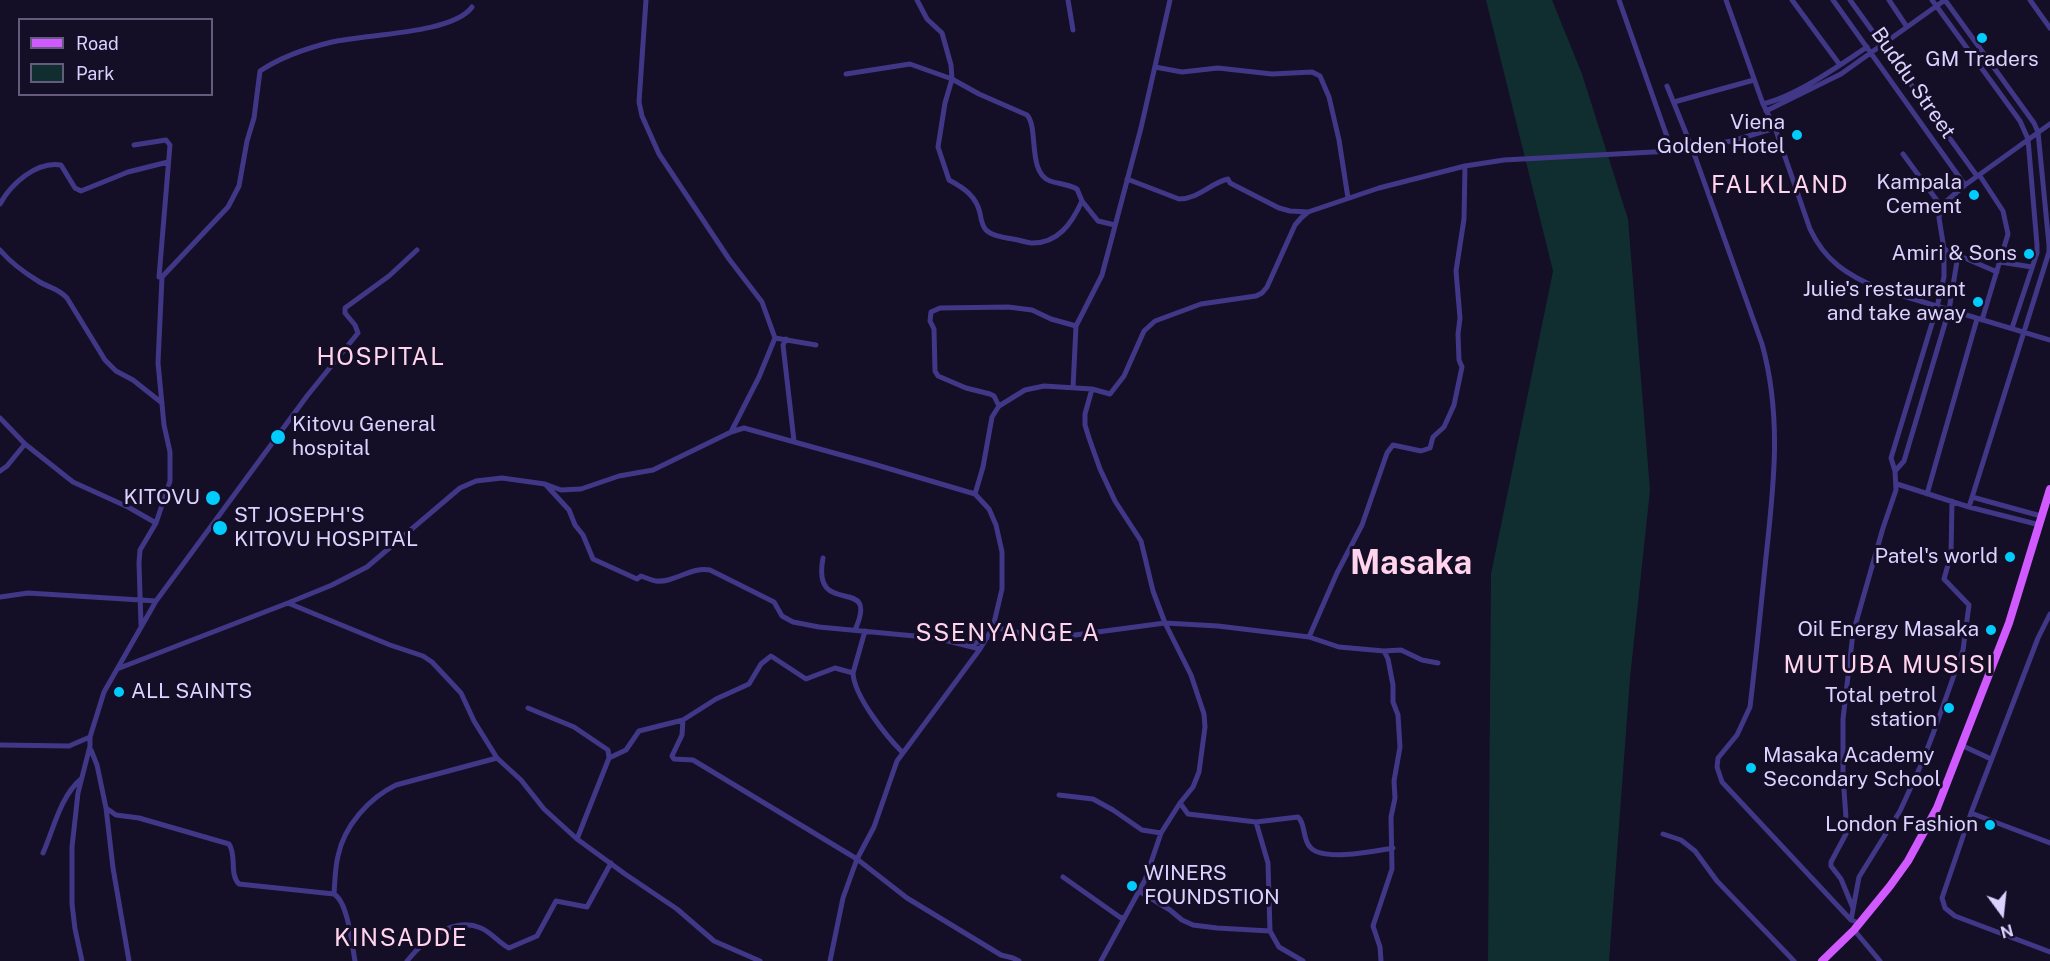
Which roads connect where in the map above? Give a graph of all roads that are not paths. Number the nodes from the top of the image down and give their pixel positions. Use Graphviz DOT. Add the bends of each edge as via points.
graph roads {
  1 [pos="646,0"];
  2 [pos="916,0"];
  3 [pos="1068,0"];
  4 [pos="1170,0"];
  5 [pos="1619,0"];
  6 [pos="1726,0"];
  7 [pos="1792,0"];
  8 [pos="1833,0"];
  9 [pos="1850,0"];
  10 [pos="1889,0"];
  11 [pos="1932,0"];
  12 [pos="1945,0"];
  13 [pos="2030,0"];
  14 [pos="1936,6"];
  15 [pos="472,7"];
  16 [pos="1907,27"];
  17 [pos="2050,28"];
  18 [pos="1073,30"];
  19 [pos="1882,45"];
  20 [pos="1867,47"];
  21 [pos="1871,53"];
  22 [pos="1840,65"];
  23 [pos="1155,67"];
  24 [pos="846,74"];
  25 [pos="952,79"];
  26 [pos="1755,80"];
  27 [pos="1667,86"];
  28 [pos="1674,102"];
  29 [pos="1763,104"];
  30 [pos="1766,111"];
  31 [pos="2050,124"];
  32 [pos="1775,128"];
  33 [pos="2038,132"];
  34 [pos="2028,139"];
  35 [pos="134,145"];
  36 [pos="1692,148"];
  37 [pos="1672,151"];
  38 [pos="1903,154"];
  39 [pos="168,162"];
  40 [pos="1465,166"];
  41 [pos="1978,176"];
  42 [pos="1127,179"];
  43 [pos="1965,185"];
  44 [pos="1348,198"];
  45 [pos="1082,201"];
  46 [pos="0,204"];
  47 [pos="1941,206"];
  48 [pos="1308,212"];
  49 [pos="1115,225"];
  50 [pos="2037,245"];
  51 [pos="2049,245"];
  52 [pos="1944,249"];
  53 [pos="0,250"];
  54 [pos="417,250"];
  55 [pos="2049,252"];
  56 [pos="1958,255"];
  57 [pos="2000,262"];
  58 [pos="2048,262"];
  59 [pos="2032,267"];
  60 [pos="1996,272"];
  61 [pos="162,277"];
  62 [pos="1937,307"];
  63 [pos="1948,310"];
  64 [pos="1980,319"];
  65 [pos="1076,326"];
  66 [pos="2012,328"];
  67 [pos="2022,332"];
  68 [pos="775,338"];
  69 [pos="786,339"];
  70 [pos="2050,340"];
  71 [pos="816,345"];
  72 [pos="1073,388"];
  73 [pos="1092,389"];
  74 [pos="162,403"];
  75 [pos="999,406"];
  76 [pos="0,418"];
  77 [pos="731,432"];
  78 [pos="794,441"];
  79 [pos="25,444"];
  80 [pos="0,471"];
  81 [pos="1895,471"];
  82 [pos="545,483"];
  83 [pos="1897,484"];
  84 [pos="2050,489"];
  85 [pos="975,494"];
  86 [pos="1927,494"];
  87 [pos="1972,497"];
  88 [pos="1952,501"];
  89 [pos="1969,507"];
  90 [pos="2040,520"];
  91 [pos="156,523"];
  92 [pos="823,558"];
  93 [pos="0,597"];
  94 [pos="140,600"];
  95 [pos="156,601"];
  96 [pos="288,603"];
  97 [pos="2050,614"];
  98 [pos="1165,623"];
  99 [pos="141,627"];
  100 [pos="993,627"];
  101 [pos="855,630"];
  102 [pos="865,631"];
  103 [pos="1309,637"];
  104 [pos="987,638"];
  105 [pos="969,646"];
  106 [pos="980,649"];
  107 [pos="1384,651"];
  108 [pos="1438,663"];
  109 [pos="117,669"];
  110 [pos="853,673"];
  111 [pos="528,708"];
  112 [pos="683,720"];
  113 [pos="90,737"];
  114 [pos="0,745"];
  115 [pos="1961,745"];
  116 [pos="90,746"];
  117 [pos="903,753"];
  118 [pos="497,758"];
  119 [pos="609,758"];
  120 [pos="1991,759"];
  121 [pos="82,778"];
  122 [pos="1059,795"];
  123 [pos="1180,803"];
  124 [pos="106,807"];
  125 [pos="1971,813"];
  126 [pos="1256,822"];
  127 [pos="1161,833"];
  128 [pos="1662,834"];
  129 [pos="577,839"];
  130 [pos="2050,843"];
  131 [pos="1393,848"];
  132 [pos="43,853"];
  133 [pos="857,859"];
  134 [pos="611,863"];
  135 [pos="1063,877"];
  136 [pos="1138,891"];
  137 [pos="333,894"];
  138 [pos="1853,908"];
  139 [pos="1125,917"];
  140 [pos="1855,924"];
  141 [pos="1270,931"];
  142 [pos="2050,952"];
  143 [pos="82,961"];
  144 [pos="129,961"];
  145 [pos="355,961"];
  146 [pos="407,961"];
  147 [pos="760,961"];
  148 [pos="830,961"];
  149 [pos="1019,961"];
  150 [pos="1101,961"];
  151 [pos="1303,961"];
  152 [pos="1381,961"];
  153 [pos="1794,961"];
  154 [pos="1822,961"];
  155 [pos="1880,961"];
  1 -- 68 [label="street" via="639,102 642,116 659,154 762,302"];
  2 -- 25 [label="street" via="945,39"];
  3 -- 18 [label="street"];
  4 -- 23 [label="street"];
  5 -- 37 [label="street"];
  6 -- 26 [label="street"];
  7 -- 22 [label="street"];
  8 -- 20 [label="street, Buddu Street"];
  9 -- 19 [label="street"];
  10 -- 16 [label="street"];
  11 -- 14 [label="street"];
  12 -- 14 [label="street"];
  12 -- 33 [label="street"];
  13 -- 17 [label="street"];
  14 -- 16 [label="street"];
  14 -- 34 [label="street" via="2020,121"];
  15 -- 61 [label="street" via="468,14 421,29 332,42 278,60 260,71 239,186 228,207"];
  16 -- 19 [label="street"];
  19 -- 21 [label="street"];
  19 -- 41 [label="street"];
  20 -- 21 [label="street, Buddu Street"];
  20 -- 22 [label="street"];
  21 -- 30 [label="street" via="1835,78"];
  21 -- 43 [label="street, Buddu Street"];
  22 -- 29 [label="street"];
  23 -- 42 [label="street"];
  23 -- 44 [label="street" via="1182,72 1218,68 1272,74 1312,72 1320,76 1334,118"];
  24 -- 25 [label="street" via="909,64"];
  25 -- 45 [label="street" via="1027,115 1032,122 1033,153 1044,176 1048,181 1077,189"];
  25 -- 45 [label="street" via="938,151 949,180 975,199 986,230 1031,243 1051,239 1073,221"];
  26 -- 28 [label="street"];
  26 -- 29 [label="street"];
  27 -- 28 [label="street"];
  28 -- 36 [label="street"];
  29 -- 30 [label="street"];
  30 -- 32 [label="street"];
  31 -- 33 [label="street"];
  32 -- 36 [label="street"];
  32 -- 62 [label="street" via="1810,229 1831,261 1867,284"];
  33 -- 34 [label="street"];
  33 -- 51 [label="street"];
  34 -- 41 [label="street"];
  34 -- 50 [label="street"];
  35 -- 39 [label="street" via="166,140 170,144"];
  36 -- 37 [label="street"];
  36 -- 140 [label="street" via="1767,364 1776,449 1750,707 1737,735 1718,758 1717,767 1722,782"];
  37 -- 40 [label="street" via="1504,160"];
  38 -- 47 [label="street"];
  39 -- 46 [label="street" via="128,172 81,191 61,165 55,164 20,179"];
  39 -- 61 [label="street"];
  40 -- 44 [label="street"];
  40 -- 103 [label="street" via="1464,219 1456,271 1462,367 1454,405 1430,448 1421,451 1393,445 1387,453 1362,525"];
  41 -- 43 [label="street"];
  41 -- 57 [label="street" via="2004,211 2008,234"];
  42 -- 48 [label="street" via="1186,199 1228,179 1279,208"];
  42 -- 49 [label="street"];
  43 -- 47 [label="street"];
  44 -- 48 [label="street"];
  45 -- 49 [label="street" via="1098,220"];
  47 -- 52 [label="street"];
  48 -- 73 [label="street" via="1295,225 1262,293 1201,304 1155,321 1144,331 1124,375 1110,394"];
  49 -- 65 [label="street" via="1102,275"];
  50 -- 51 [label="street"];
  50 -- 59 [label="street"];
  51 -- 55 [label="street"];
  52 -- 56 [label="street"];
  52 -- 62 [label="street" via="1944,277"];
  53 -- 74 [label="street" via="40,282 59,289 105,360"];
  54 -- 95 [label="street" via="345,308 358,333"];
  55 -- 58 [label="street"];
  56 -- 60 [label="street"];
  56 -- 63 [label="street"];
  57 -- 59 [label="street"];
  57 -- 60 [label="street"];
  58 -- 67 [label="street"];
  59 -- 66 [label="street"];
  60 -- 64 [label="street"];
  61 -- 74 [label="street" via="158,363"];
  62 -- 63 [label="street"];
  62 -- 81 [label="street" via="1891,458"];
  63 -- 64 [label="street"];
  63 -- 81 [label="street" via="1904,460"];
  64 -- 66 [label="street"];
  64 -- 86 [label="street"];
  65 -- 72 [label="street"];
  65 -- 75 [label="street" via="1032,310 1008,307 940,308 931,312 935,372 966,388 994,396"];
  66 -- 67 [label="street"];
  67 -- 70 [label="street"];
  67 -- 87 [label="street"];
  68 -- 69 [label="street"];
  68 -- 77 [label="street"];
  69 -- 71 [label="street"];
  69 -- 78 [label="street" via="783,345"];
  72 -- 73 [label="street"];
  72 -- 75 [label="street" via="1044,386 1025,390"];
  73 -- 98 [label="street" via="1085,414 1087,432 1115,501 1142,541"];
  74 -- 91 [label="street" via="170,481"];
  75 -- 85 [label="street" via="992,417"];
  76 -- 79 [label="street"];
  77 -- 78 [label="street" via="744,428"];
  77 -- 82 [label="street" via="653,470 582,489 561,490"];
  78 -- 85 [label="street"];
  79 -- 80 [label="street"];
  79 -- 91 [label="street" via="73,482"];
  81 -- 83 [label="street"];
  82 -- 96 [label="street" via="502,478 469,483 367,567"];
  82 -- 101 [label="street" via="569,510 593,559 603,565 637,579 641,576 656,581 697,569 710,570 774,602 787,620"];
  83 -- 86 [label="street"];
  83 -- 138 [label="street" via="1853,633 1843,719 1847,832 1831,862"];
  84 -- 90 [label="main road"];
  85 -- 100 [label="street" via="989,509 1002,552 1002,590"];
  86 -- 88 [label="street"];
  87 -- 89 [label="street"];
  87 -- 90 [label="street"];
  88 -- 89 [label="street"];
  88 -- 138 [label="street" via="1951,554 1944,579 1969,605 1964,650 1900,811 1859,877"];
  89 -- 90 [label="street"];
  90 -- 115 [label="main road" via="2009,623"];
  91 -- 94 [label="street" via="140,550"];
  92 -- 101 [label="street" via="822,584 830,592 855,597 859,602 860,618"];
  93 -- 94 [label="street" via="28,593"];
  94 -- 95 [label="street"];
  94 -- 99 [label="street"];
  95 -- 99 [label="street"];
  96 -- 109 [label="street"];
  96 -- 118 [label="street" via="432,662 461,693"];
  97 -- 120 [label="street"];
  98 -- 100 [label="street" via="1060,637 1038,637"];
  98 -- 103 [label="street"];
  98 -- 123 [label="street" via="1191,675 1205,720 1199,772"];
  99 -- 109 [label="street"];
  100 -- 104 [label="street"];
  101 -- 102 [label="street"];
  102 -- 105 [label="street" via="925,636"];
  102 -- 110 [label="street"];
  103 -- 107 [label="street" via="1339,647"];
  104 -- 105 [label="street"];
  104 -- 106 [label="street"];
  105 -- 106 [label="street"];
  106 -- 117 [label="street"];
  107 -- 108 [label="street" via="1401,650"];
  107 -- 131 [label="street" via="1400,733 1391,818"];
  109 -- 113 [label="street" via="104,692"];
  110 -- 112 [label="street" via="835,668 806,679 771,656 761,663 749,684"];
  110 -- 117 [label="street" via="855,687 884,734"];
  111 -- 119 [label="street" via="574,727 608,750"];
  112 -- 119 [label="street" via="639,731 626,750"];
  112 -- 133 [label="street" via="674,759 693,760"];
  113 -- 114 [label="street" via="69,746"];
  113 -- 116 [label="street"];
  115 -- 120 [label="street"];
  115 -- 140 [label="main road" via="1950,779 1924,833 1890,886"];
  116 -- 121 [label="street"];
  116 -- 124 [label="street"];
  117 -- 133 [label="street"];
  118 -- 129 [label="street"];
  118 -- 137 [label="street" via="396,785 379,795 366,806 343,840"];
  119 -- 129 [label="street"];
  120 -- 125 [label="street"];
  121 -- 132 [label="street" via="66,797"];
  121 -- 143 [label="street" via="72,859 75,929"];
  122 -- 127 [label="street" via="1093,799 1142,830"];
  123 -- 126 [label="street" via="1188,814"];
  123 -- 127 [label="street"];
  124 -- 137 [label="street" via="116,815 229,844 238,884"];
  124 -- 144 [label="street"];
  125 -- 130 [label="street"];
  125 -- 142 [label="street" via="1942,898 1945,908 1955,916"];
  126 -- 131 [label="street" via="1298,817 1305,839 1315,851 1345,855"];
  126 -- 141 [label="street" via="1268,863"];
  127 -- 136 [label="street"];
  128 -- 153 [label="street" via="1695,850 1717,881"];
  129 -- 134 [label="street"];
  131 -- 152 [label="street" via="1390,877 1373,926"];
  133 -- 148 [label="street" via="843,898"];
  133 -- 149 [label="street" via="907,898 1001,955"];
  134 -- 146 [label="street" via="587,907 556,901 533,938 509,948 481,928 453,926 443,929"];
  134 -- 147 [label="street" via="677,909 714,941"];
  135 -- 139 [label="street" via="1121,918"];
  136 -- 139 [label="street"];
  136 -- 141 [label="street" via="1193,925"];
  137 -- 145 [label="street" via="338,896 345,912"];
  138 -- 140 [label="street"];
  139 -- 150 [label="street"];
  140 -- 154 [label="main road"];
  140 -- 155 [label="street"];
  141 -- 151 [label="street" via="1279,947"];
}
